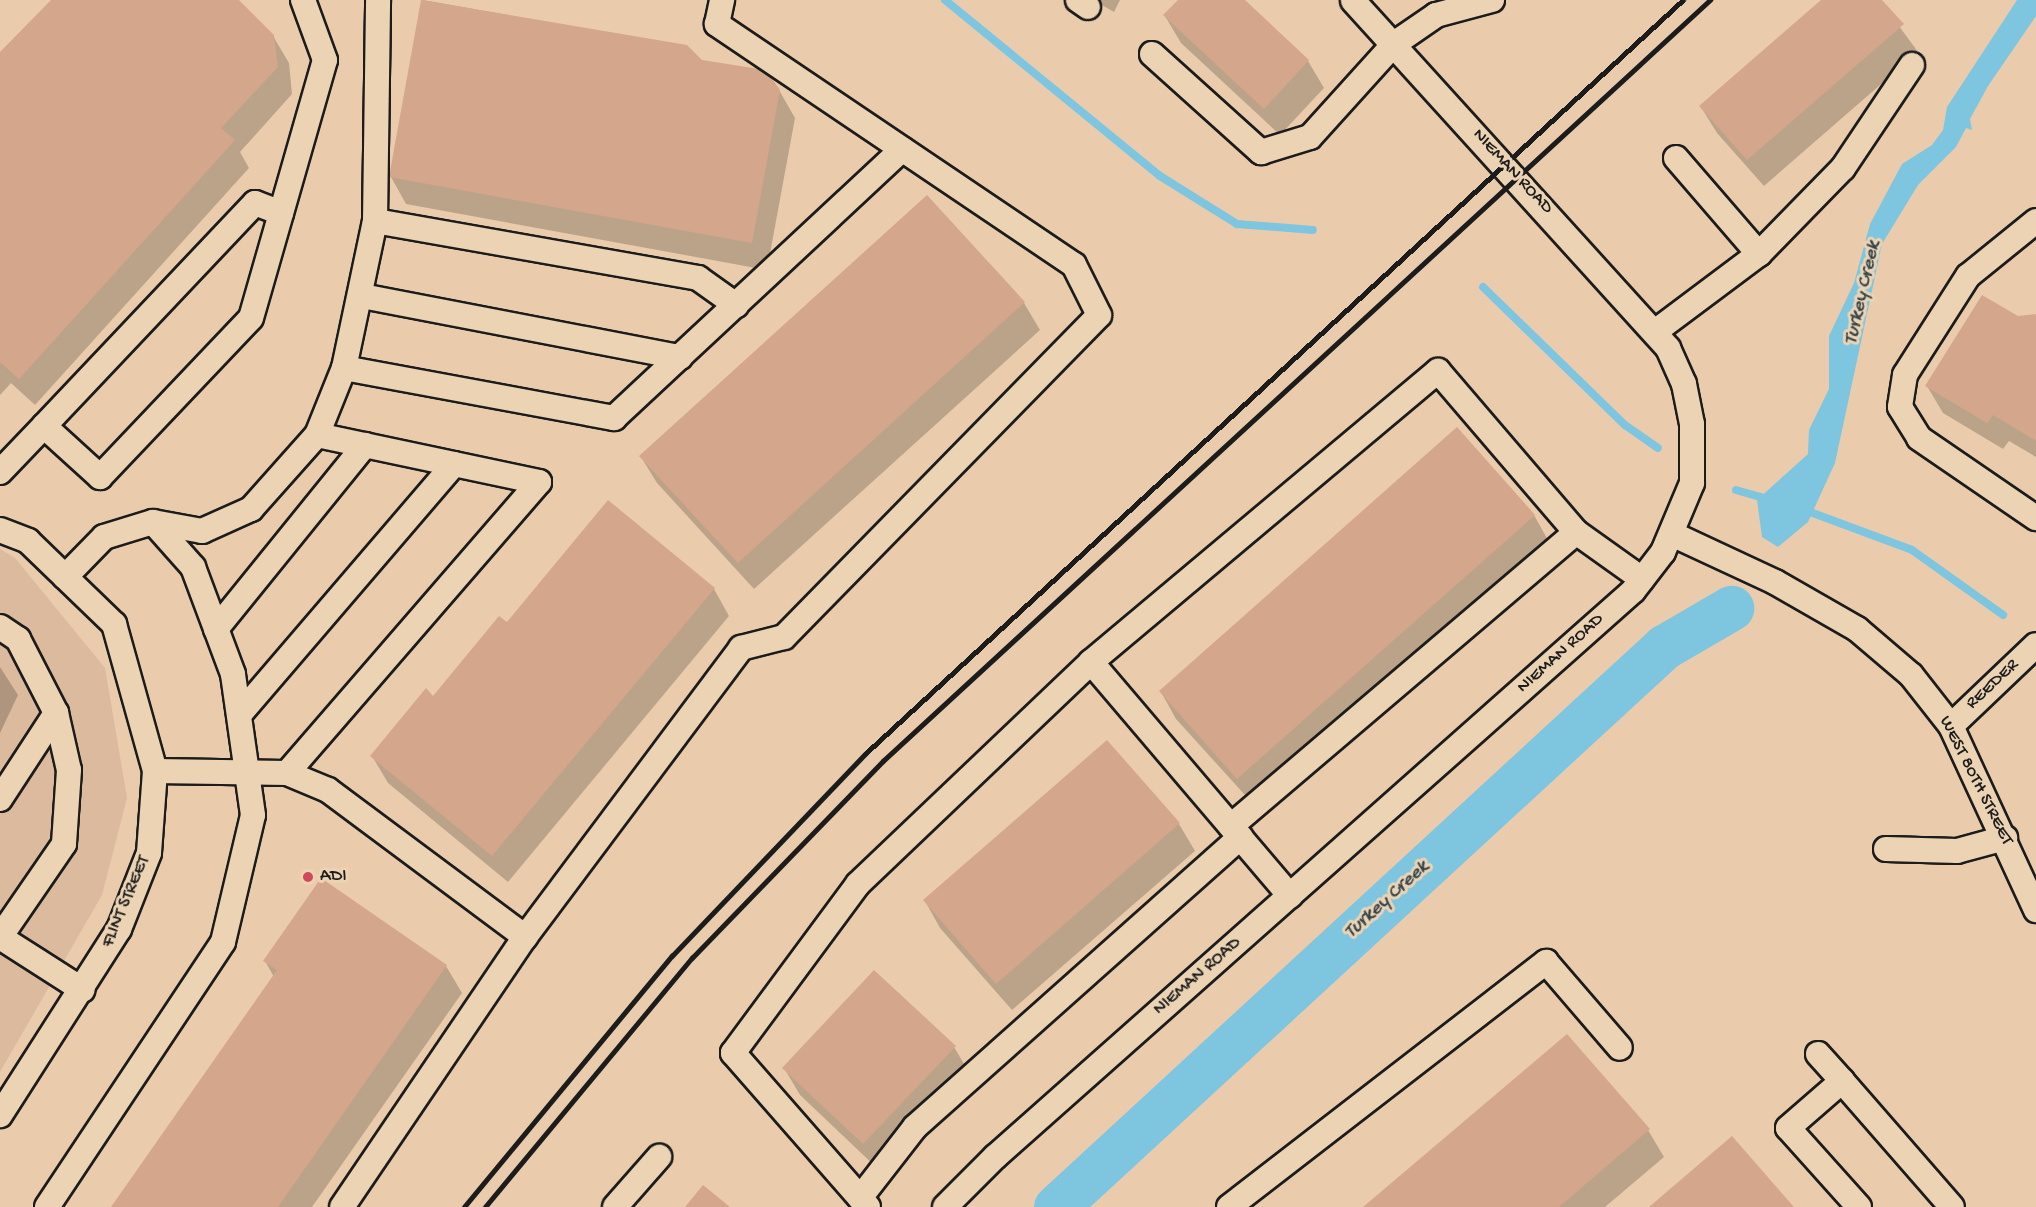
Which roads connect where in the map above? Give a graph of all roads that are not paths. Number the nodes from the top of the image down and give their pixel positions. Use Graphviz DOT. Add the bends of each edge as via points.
graph roads {
  1 [pos="303,0"];
  2 [pos="378,0"];
  3 [pos="722,0"];
  4 [pos="1353,0"];
  5 [pos="1486,1"];
  6 [pos="1394,44"];
  7 [pos="1152,54"];
  8 [pos="1912,65"];
  9 [pos="902,150"];
  10 [pos="1677,158"];
  11 [pos="281,213"];
  12 [pos="375,221"];
  13 [pos="2036,221"];
  14 [pos="1759,254"];
  15 [pos="362,296"];
  16 [pos="736,305"];
  17 [pos="1656,331"];
  18 [pos="680,357"];
  19 [pos="344,368"];
  20 [pos="44,426"];
  21 [pos="316,435"];
  22 [pos="365,445"];
  23 [pos="454,464"];
  24 [pos="0,471"];
  25 [pos="2036,518"];
  26 [pos="153,522"];
  27 [pos="4,531"];
  28 [pos="1576,532"];
  29 [pos="1672,534"];
  30 [pos="65,577"];
  31 [pos="1642,579"];
  32 [pos="0,627"];
  33 [pos="216,629"];
  34 [pos="2036,645"];
  35 [pos="1091,662"];
  36 [pos="56,713"];
  37 [pos="239,715"];
  38 [pos="1951,726"];
  39 [pos="155,771"];
  40 [pos="247,772"];
  41 [pos="287,773"];
  42 [pos="0,799"];
  43 [pos="1235,832"];
  44 [pos="2005,838"];
  45 [pos="1886,849"];
  46 [pos="1290,896"];
  47 [pos="2036,910"];
  48 [pos="0,937"];
  49 [pos="525,938"];
  50 [pos="83,990"];
  51 [pos="1620,1048"];
  52 [pos="1818,1054"];
  53 [pos="1842,1081"];
  54 [pos="0,1115"];
  55 [pos="659,1157"];
  56 [pos="864,1203"];
  57 [pos="47,1207"];
  58 [pos="342,1207"];
  59 [pos="615,1207"];
  60 [pos="945,1207"];
  61 [pos="1229,1207"];
  62 [pos="1859,1207"];
  63 [pos="1952,1207"];
  1 -- 11 [label="street" via="325,60"];
  2 -- 12 [label="street"];
  3 -- 9 [label="street" via="717,24"];
  4 -- 6 [label="street, NIEMAN ROAD"];
  5 -- 6 [label="street" via="1436,15"];
  6 -- 7 [label="street" via="1310,137 1261,152"];
  6 -- 17 [label="street, NIEMAN ROAD"];
  8 -- 14 [label="street" via="1844,168"];
  9 -- 16 [label="street"];
  9 -- 49 [label="street" via="1074,265 1099,315 784,637 741,648"];
  10 -- 14 [label="street"];
  11 -- 20 [label="street" via="255,203"];
  11 -- 20 [label="street" via="251,318 100,477"];
  12 -- 15 [label="street"];
  12 -- 16 [label="street" via="698,278"];
  13 -- 25 [label="street" via="1968,276 1905,375 1900,407 1918,438"];
  14 -- 17 [label="street"];
  15 -- 18 [label="street"];
  15 -- 19 [label="street"];
  16 -- 18 [label="street"];
  17 -- 29 [label="street, NIEMAN ROAD" via="1684,384 1693,437 1692,483"];
  18 -- 19 [label="street" via="614,418"];
  19 -- 21 [label="street"];
  20 -- 24 [label="street"];
  21 -- 22 [label="street"];
  21 -- 26 [label="street" via="251,509 202,531"];
  22 -- 23 [label="street"];
  22 -- 33 [label="street"];
  23 -- 37 [label="street"];
  23 -- 41 [label="street" via="539,483"];
  26 -- 30 [label="street" via="104,537"];
  26 -- 33 [label="street" via="193,567"];
  27 -- 30 [label="street, FLINT STREET" via="28,541"];
  28 -- 31 [label="street"];
  28 -- 35 [label="street" via="1438,370"];
  28 -- 43 [label="street"];
  29 -- 31 [label="street, NIEMAN ROAD"];
  29 -- 38 [label="street, WEST 80TH STREET" via="1745,568 1857,629 1911,675"];
  30 -- 39 [label="street, FLINT STREET" via="114,624"];
  31 -- 46 [label="street, NIEMAN ROAD"];
  32 -- 36 [label="street" via="18,639"];
  33 -- 37 [label="street" via="233,674"];
  34 -- 38 [label="street, REEDER"];
  35 -- 43 [label="street"];
  35 -- 56 [label="street" via="858,884 733,1053"];
  36 -- 42 [label="street"];
  36 -- 48 [label="street" via="69,770 64,844"];
  37 -- 40 [label="street"];
  38 -- 44 [label="street, WEST 80TH STREET"];
  39 -- 40 [label="street"];
  39 -- 50 [label="street, FLINT STREET" via="149,853 119,929"];
  40 -- 41 [label="street"];
  40 -- 57 [label="street" via="253,816 223,942"];
  41 -- 49 [label="street" via="328,790"];
  43 -- 46 [label="street"];
  43 -- 56 [label="street" via="915,1127"];
  44 -- 45 [label="street" via="1956,851"];
  44 -- 47 [label="street, WEST 80TH STREET"];
  46 -- 60 [label="street, NIEMAN ROAD"];
  48 -- 50 [label="street"];
  49 -- 58 [label="street"];
  50 -- 54 [label="street, FLINT STREET"];
  51 -- 61 [label="street" via="1546,962"];
  52 -- 53 [label="street"];
  53 -- 62 [label="street" via="1788,1128"];
  53 -- 63 [label="street"];
  55 -- 59 [label="street"];
}
